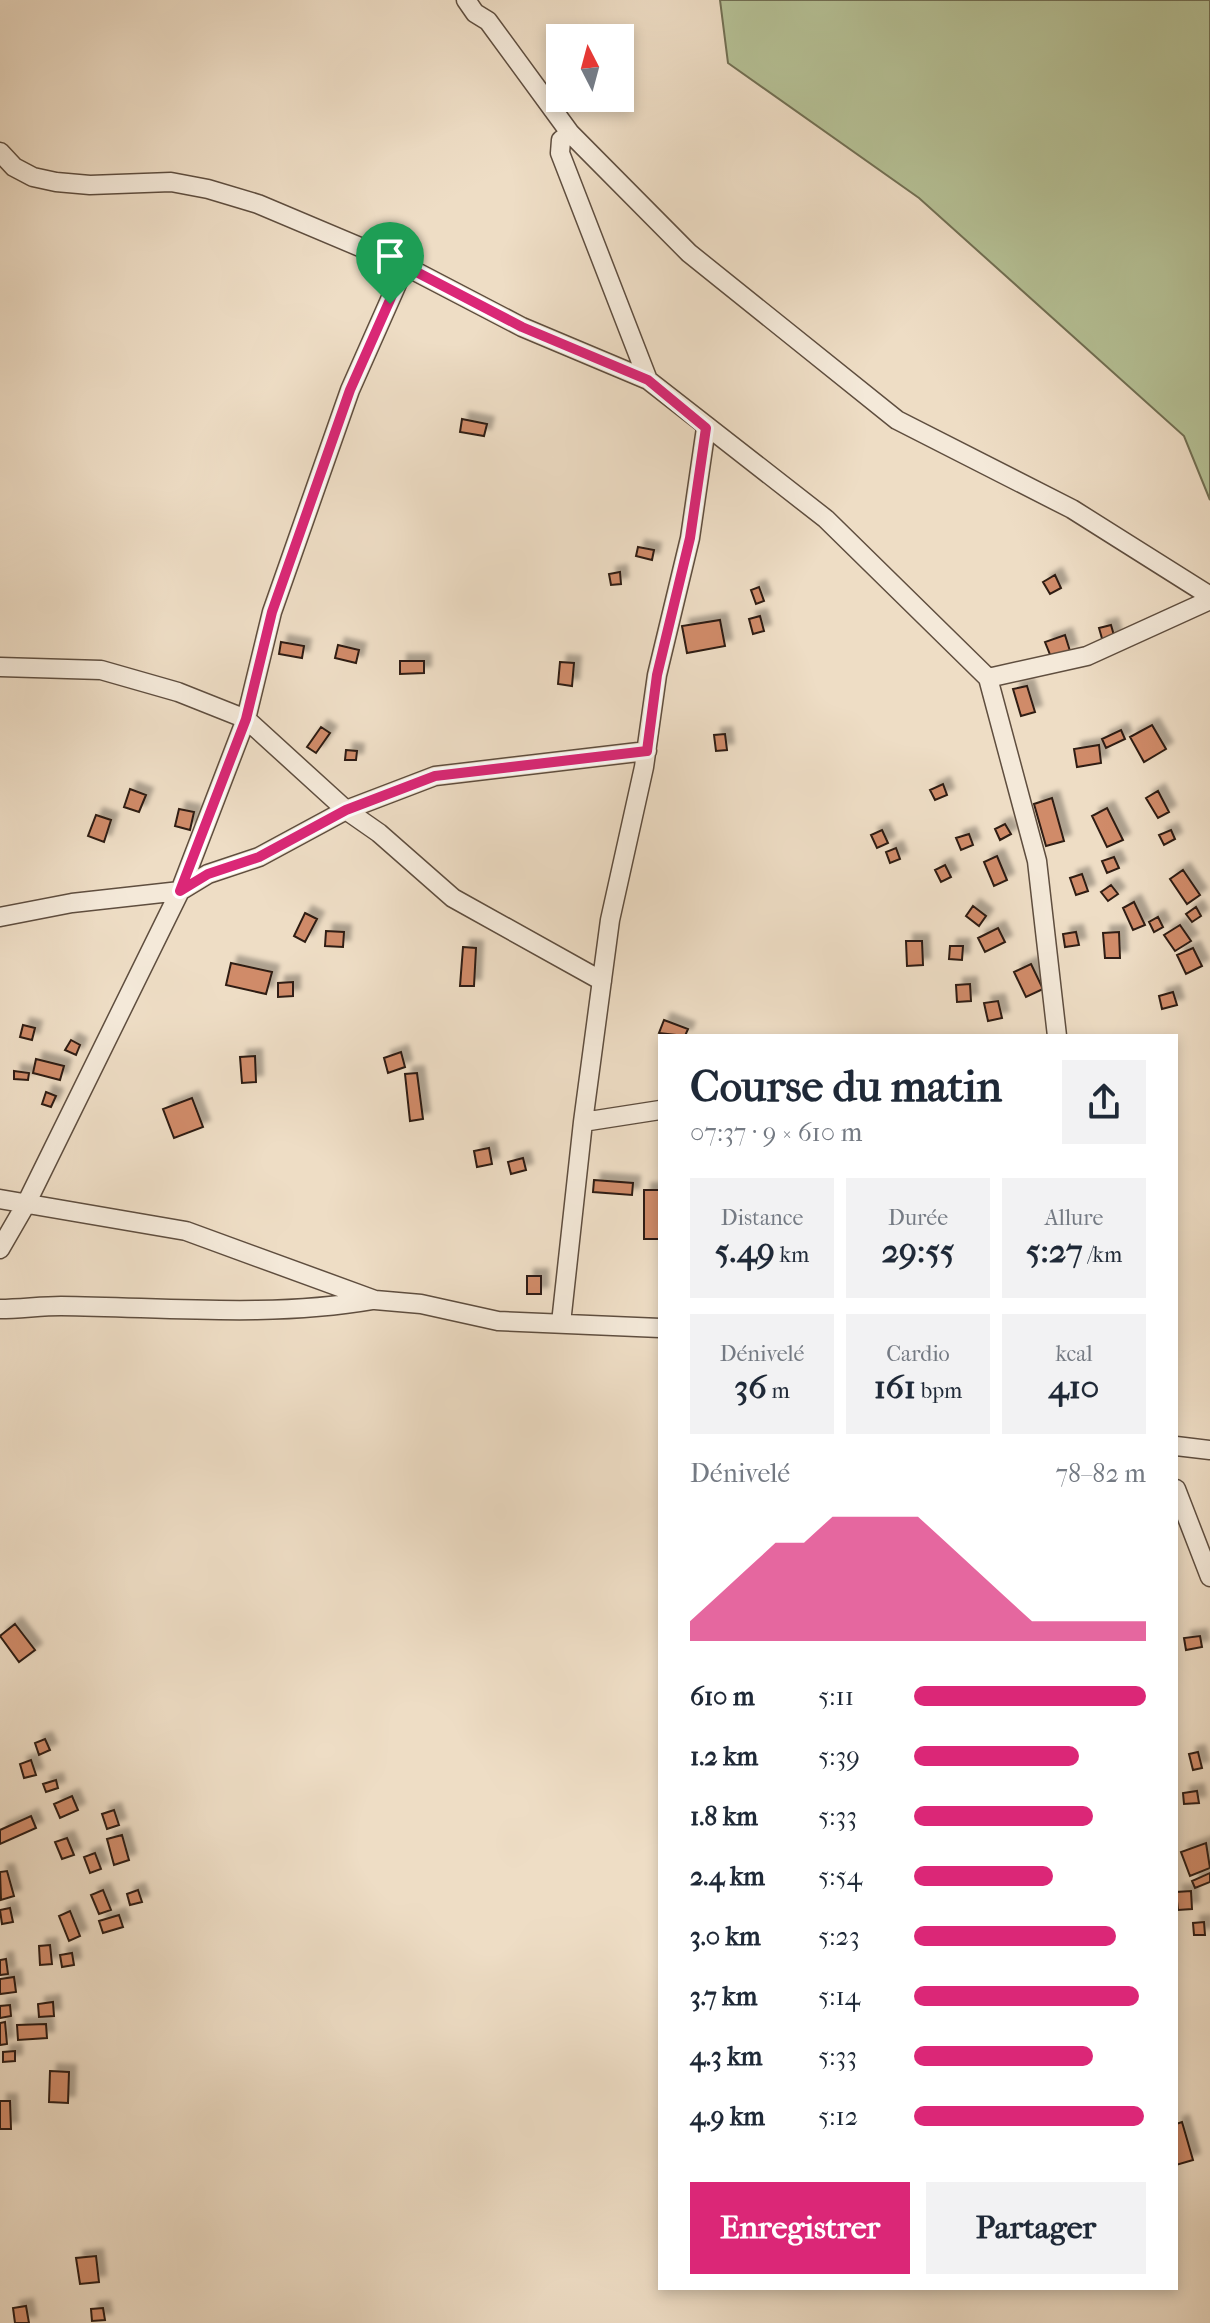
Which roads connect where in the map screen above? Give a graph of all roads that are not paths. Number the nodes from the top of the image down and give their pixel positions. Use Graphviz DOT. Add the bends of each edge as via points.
graph roads {
  1 [pos="466,0"];
  2 [pos="570,133"];
  3 [pos="0,152"];
  4 [pos="405,266"];
  5 [pos="648,380"];
  6 [pos="706,428"];
  7 [pos="1210,598"];
  8 [pos="0,667"];
  9 [pos="988,678"];
  10 [pos="246,719"];
  11 [pos="647,751"];
  12 [pos="346,810"];
  13 [pos="180,891"];
  14 [pos="0,917"];
  15 [pos="602,981"];
  16 [pos="1057,1034"];
  17 [pos="658,1110"];
  18 [pos="583,1122"];
  19 [pos="0,1199"];
  20 [pos="26,1204"];
  21 [pos="0,1249"];
  22 [pos="375,1300"];
  23 [pos="0,1309"];
  24 [pos="561,1323"];
  25 [pos="658,1328"];
  26 [pos="1178,1446"];
  27 [pos="1210,1450"];
  28 [pos="1178,1494"];
  29 [pos="1210,1577"];
  1 -- 2 [label="street" via="488,21"];
  2 -- 5 [label="street" via="561,140 560,153"];
  2 -- 7 [label="street" via="689,253 897,420 1072,509"];
  3 -- 4 [label="street" via="14,167 56,182 171,182 208,189 258,204"];
  4 -- 5 [label="street" via="522,327"];
  4 -- 10 [label="street" via="350,390 277,597"];
  5 -- 6 [label="street"];
  6 -- 9 [label="street" via="826,519"];
  6 -- 11 [label="street" via="690,538 657,675"];
  7 -- 9 [label="street" via="1087,656"];
  8 -- 10 [label="street" via="101,670"];
  9 -- 16 [label="street" via="1037,861"];
  10 -- 12 [label="street"];
  10 -- 13 [label="street"];
  11 -- 12 [label="street" via="456,771"];
  11 -- 15 [label="street" via="613,903"];
  12 -- 13 [label="street" via="259,857 208,874"];
  12 -- 15 [label="street" via="453,898"];
  13 -- 14 [label="street"];
  13 -- 20 [label="street"];
  15 -- 18 [label="street"];
  17 -- 18 [label="street"];
  18 -- 24 [label="street"];
  19 -- 20 [label="street"];
  20 -- 21 [label="street"];
  20 -- 22 [label="street" via="186,1231"];
  22 -- 23 [label="street" via="256,1310"];
  22 -- 24 [label="street" via="498,1321"];
  24 -- 25 [label="street"];
  26 -- 27 [label="street"];
  28 -- 29 [label="street"];
}
